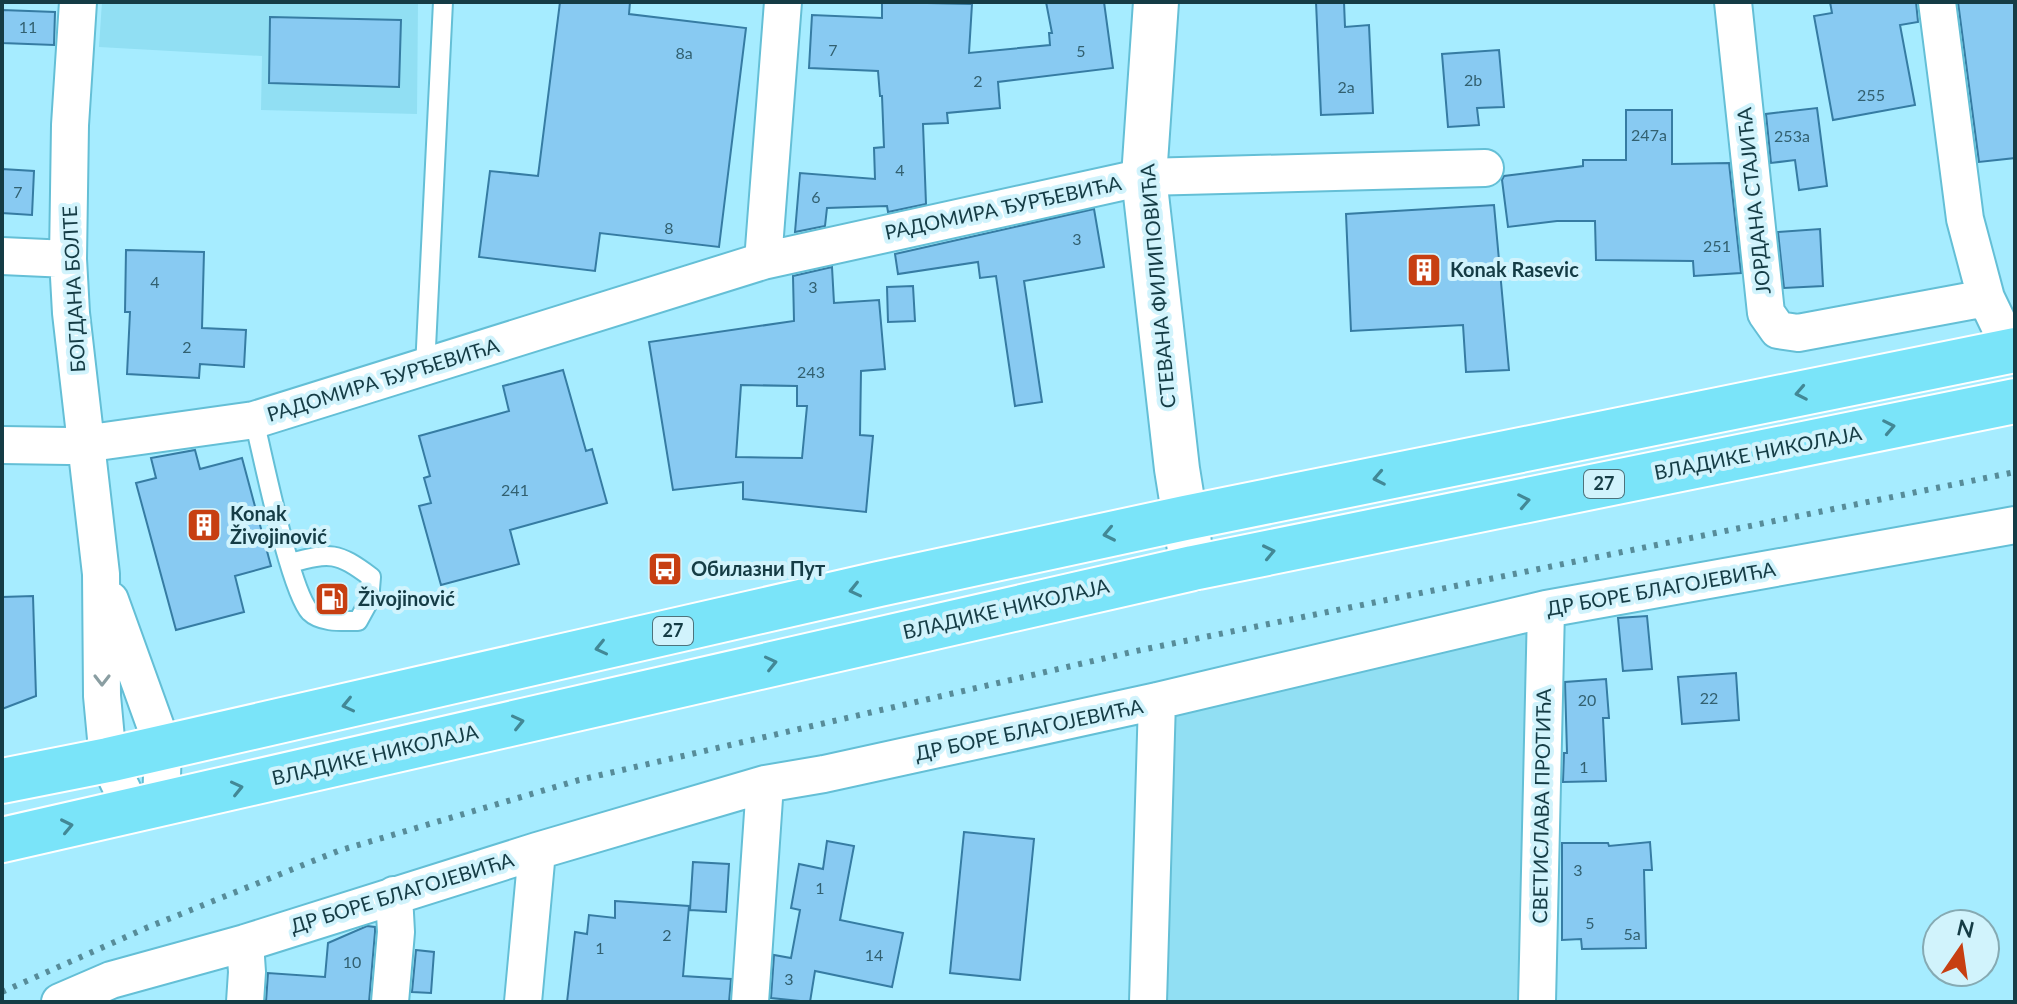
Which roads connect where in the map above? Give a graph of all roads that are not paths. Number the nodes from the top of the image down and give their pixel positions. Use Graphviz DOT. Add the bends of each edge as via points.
graph roads {
  1 [pos="78,2"];
  2 [pos="443,2"];
  3 [pos="783,2"];
  4 [pos="1156,2"];
  5 [pos="1733,2"];
  6 [pos="1937,2"];
  7 [pos="1485,168"];
  8 [pos="1144,177"];
  9 [pos="2,256"];
  10 [pos="68,259"];
  11 [pos="763,261"];
  12 [pos="1986,298"];
  13 [pos="2013,350"];
  14 [pos="425,368"];
  15 [pos="2015,401"];
  16 [pos="254,420"];
  17 [pos="88,443"];
  18 [pos="2,445"];
  19 [pos="1185,518"];
  20 [pos="2015,525"];
  21 [pos="290,563"];
  22 [pos="1193,568"];
  23 [pos="101,574"];
  24 [pos="1546,609"];
  25 [pos="1157,701"];
  26 [pos="163,747"];
  27 [pos="108,760"];
  28 [pos="2,781"];
  29 [pos="765,784"];
  30 [pos="147,808"];
  31 [pos="2,840"];
  32 [pos="537,851"];
  33 [pos="394,895"];
  34 [pos="245,943"];
  35 [pos="60,1002"];
  36 [pos="245,1002"];
  37 [pos="390,1002"];
  38 [pos="523,1002"];
  39 [pos="750,1002"];
  40 [pos="1148,1002"];
  41 [pos="1537,1002"];
  1 -- 10 [label="street, БОГДАНА БОЛТЕ"];
  2 -- 14 [label="lane"];
  3 -- 11 [label="street"];
  4 -- 8 [label="street, СТЕВАНА ФИЛИПОВИЋА"];
  5 -- 12 [label="street, ЈОРДАНА СТАЈИЋА" via="1766,313 1778,330 1798,333"];
  6 -- 12 [label="street" via="1965,219"];
  7 -- 8 [label="street, РАДОМИРА ЂУРЂЕВИЋА"];
  8 -- 11 [label="street, РАДОМИРА ЂУРЂЕВИЋА"];
  8 -- 19 [label="street, СТЕВАНА ФИЛИПОВИЋА"];
  9 -- 10 [label="street"];
  10 -- 17 [label="street, БОГДАНА БОЛТЕ"];
  11 -- 14 [label="street, РАДОМИРА ЂУРЂЕВИЋА"];
  12 -- 13 [label="street"];
  13 -- 19 [label="main road, 27, one-way"];
  14 -- 16 [label="street, РАДОМИРА ЂУРЂЕВИЋА"];
  22 -- 15 [label="main road, ВЛАДИКЕ НИКОЛАЈА / 27, one-way"];
  16 -- 17 [label="street, РАДОМИРА ЂУРЂЕВИЋА"];
  16 -- 21 [label="lane"];
  17 -- 18 [label="street, РАДОМИРА ЂУРЂЕВИЋА"];
  17 -- 23 [label="street, БОГДАНА БОЛТЕ"];
  19 -- 22 [label="street, СТЕВАНА ФИЛИПОВИЋА"];
  19 -- 26 [label="main road, 27, one-way"];
  20 -- 24 [label="street, ДР БОРЕ БЛАГОЈЕВИЋА"];
  21 -- 21 [label="lane" via="311,614 358,621 369,601 371,577 344,558 321,555"];
  30 -- 22 [label="main road, ВЛАДИКЕ НИКОЛАЈА / 27, one-way"];
  23 -- 26 [label="street, БОГДАНА БОЛТЕ"];
  23 -- 27 [label="street, БОГДАНА БОЛТЕ, one-way"];
  24 -- 25 [label="street, ДР БОРЕ БЛАГОЈЕВИЋА"];
  24 -- 41 [label="street, СВЕТИСЛАВА ПРОТИЋА"];
  25 -- 29 [label="street, ДР БОРЕ БЛАГОЈЕВИЋА"];
  25 -- 40 [label="street"];
  26 -- 27 [label="main road, 27"];
  26 -- 30 [label="street, БОГДАНА БОЛТЕ"];
  27 -- 28 [label="main road, 27"];
  27 -- 30 [label="street, БОГДАНА БОЛТЕ"];
  29 -- 32 [label="street, ДР БОРЕ БЛАГОЈЕВИЋА"];
  29 -- 39 [label="street"];
  31 -- 30 [label="main road, ВЛАДИКЕ НИКОЛАЈА / 27, one-way"];
  32 -- 33 [label="street, ДР БОРЕ БЛАГОЈЕВИЋА"];
  32 -- 38 [label="street"];
  33 -- 34 [label="street, ДР БОРЕ БЛАГОЈЕВИЋА"];
  33 -- 37 [label="street"];
  34 -- 35 [label="street, ДР БОРЕ БЛАГОЈЕВИЋА" via="111,980"];
  34 -- 36 [label="street"];
}
